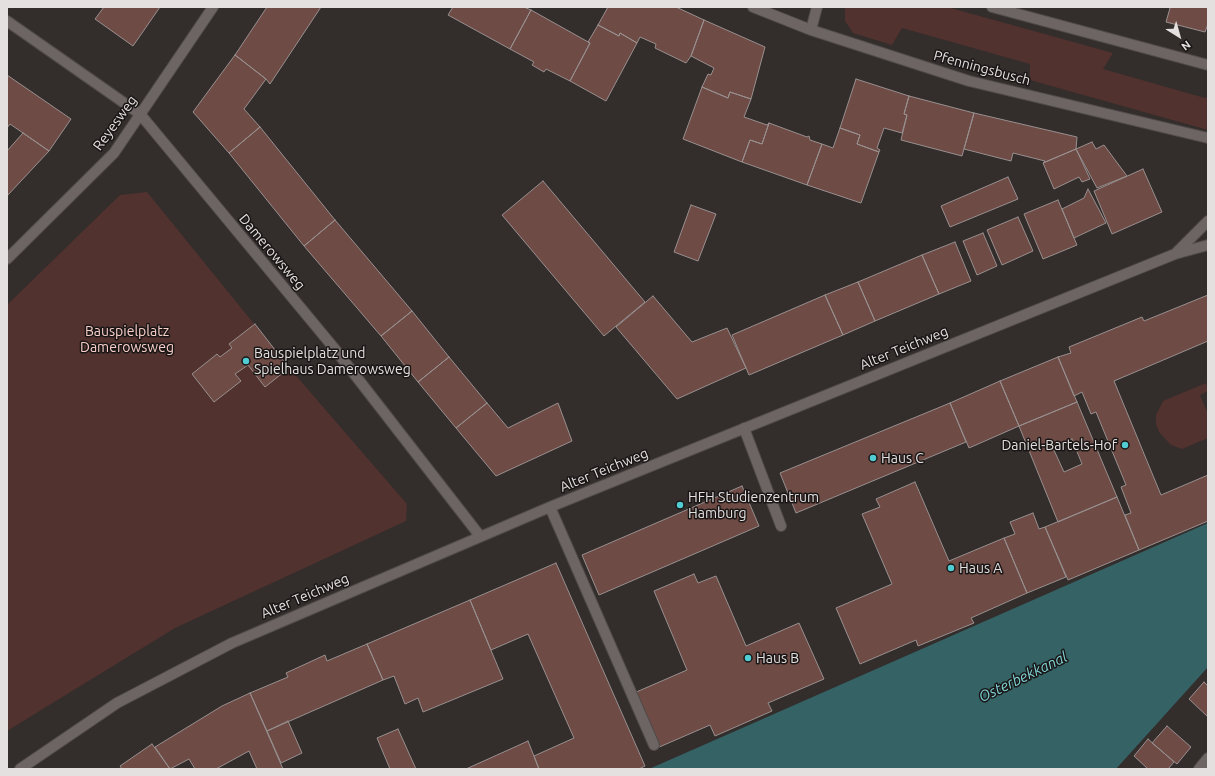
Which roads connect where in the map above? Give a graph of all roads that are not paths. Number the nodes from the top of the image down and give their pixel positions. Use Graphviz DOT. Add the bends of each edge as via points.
graph roads {
  1 [pos="213,7"];
  2 [pos="753,7"];
  3 [pos="817,7"];
  4 [pos="992,7"];
  5 [pos="7,21"];
  6 [pos="811,30"];
  7 [pos="1208,65"];
  8 [pos="140,114"];
  9 [pos="1208,138"];
  10 [pos="1208,221"];
  11 [pos="1208,245"];
  12 [pos="1175,254"];
  13 [pos="7,259"];
  14 [pos="744,428"];
  15 [pos="550,507"];
  16 [pos="781,526"];
  17 [pos="480,536"];
  18 [pos="654,745"];
  19 [pos="1208,758"];
  20 [pos="20,769"];
  21 [pos="1199,769"];
  1 -- 8 [label="street, Reyesweg"];
  2 -- 6 [label="street, Pfenningsbusch"];
  3 -- 6 [label="street"];
  4 -- 7 [label="street"];
  5 -- 8 [label="street, Damerowsweg"];
  6 -- 9 [label="street, Pfenningsbusch" via="969,81"];
  8 -- 13 [label="street, Reyesweg" via="114,153"];
  8 -- 17 [label="street, Damerowsweg" via="334,348"];
  10 -- 12 [label="street, Alter Teichweg"];
  11 -- 12 [label="street"];
  12 -- 14 [label="street, Alter Teichweg"];
  14 -- 15 [label="street, Alter Teichweg"];
  14 -- 16 [label="street"];
  15 -- 17 [label="street, Alter Teichweg"];
  15 -- 18 [label="street"];
  17 -- 20 [label="street, Alter Teichweg" via="232,643 117,703"];
  19 -- 21 [label="street"];
}
